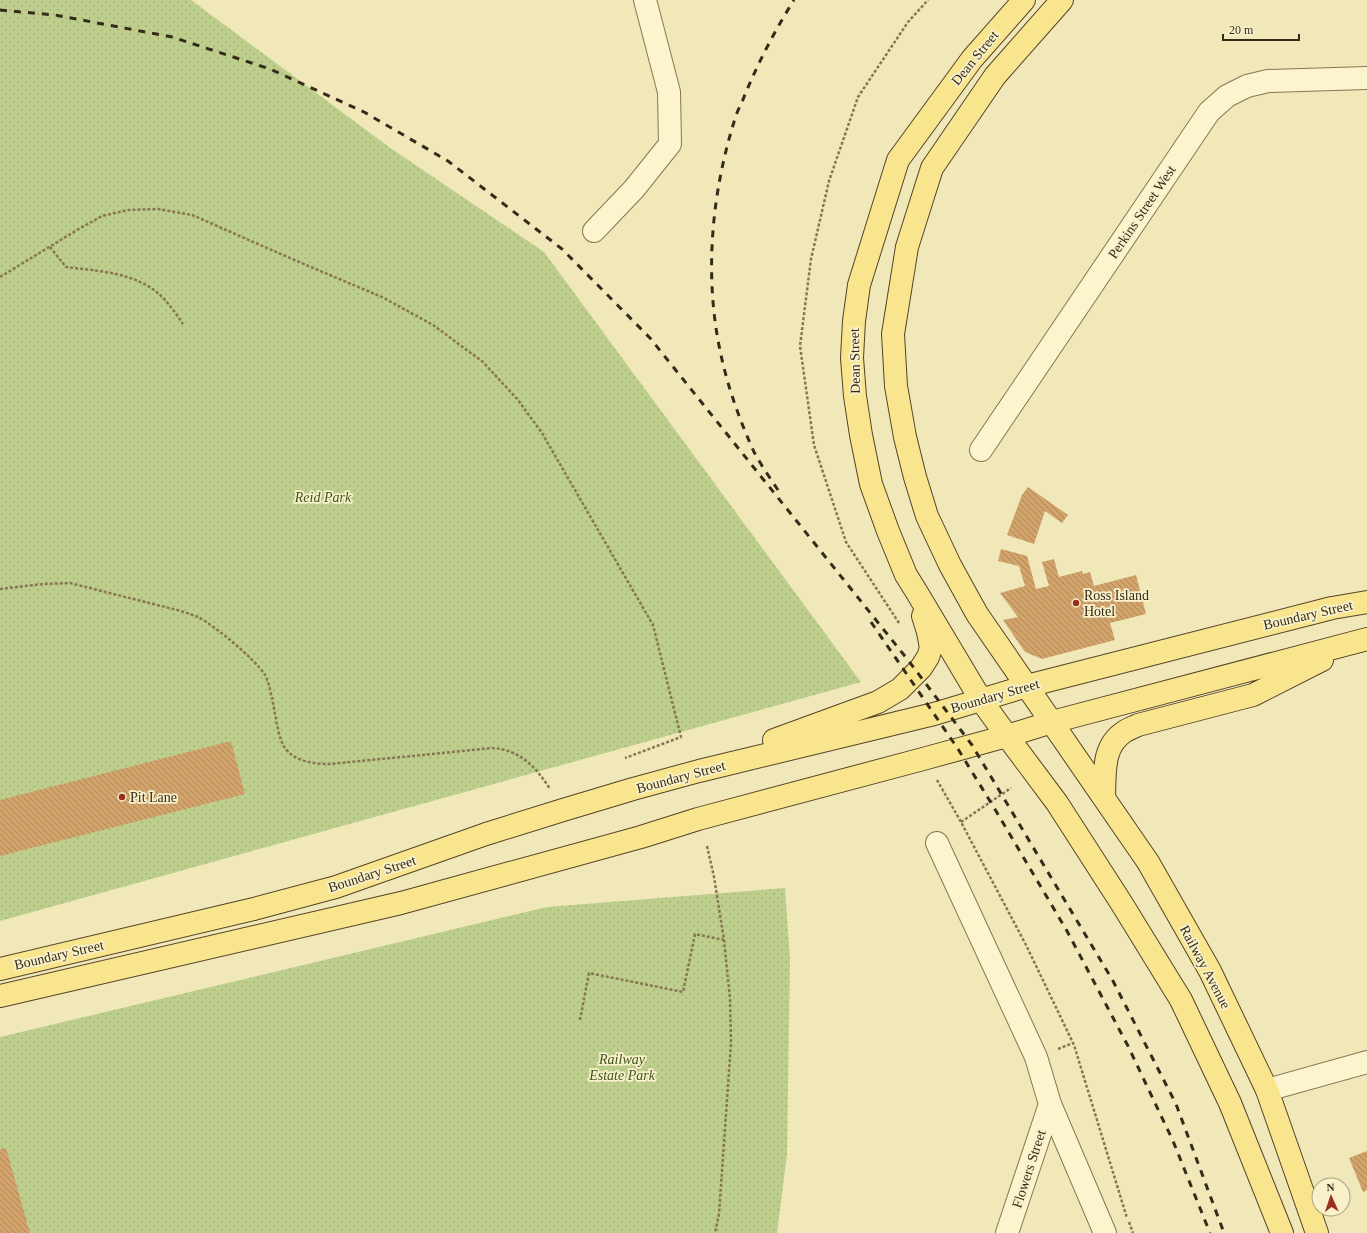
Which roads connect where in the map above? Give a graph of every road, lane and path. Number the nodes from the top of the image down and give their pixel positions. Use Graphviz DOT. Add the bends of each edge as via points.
graph roads {
  1 [pos="645,0"];
  2 [pos="1024,0"];
  3 [pos="1062,0"];
  4 [pos="1367,78"];
  5 [pos="594,231"];
  6 [pos="50,247"];
  7 [pos="0,277"];
  8 [pos="183,324"];
  9 [pos="981,450"];
  10 [pos="0,589"];
  11 [pos="916,591"];
  12 [pos="1367,602"];
  13 [pos="1365,640"];
  14 [pos="1027,686"];
  15 [pos="982,700"];
  16 [pos="1052,722"];
  17 [pos="1007,736"];
  18 [pos="625,758"];
  19 [pos="923,759"];
  20 [pos="668,780"];
  21 [pos="1011,788"];
  22 [pos="1104,797"];
  23 [pos="563,810"];
  24 [pos="961,822"];
  25 [pos="937,843"];
  26 [pos="707,846"];
  27 [pos="724,940"];
  28 [pos="0,969"];
  29 [pos="0,996"];
  30 [pos="580,1020"];
  31 [pos="1367,1062"];
  32 [pos="1267,1090"];
  33 [pos="1050,1104"];
  34 [pos="715,1233"];
  35 [pos="1008,1233"];
  36 [pos="1105,1233"];
  37 [pos="1133,1233"];
  38 [pos="1282,1233"];
  39 [pos="1317,1233"];
  1 -- 5 [label="street" via="669,92 670,144 634,189"];
  2 -- 11 [label="main road, Dean Street" via="972,59 898,160 859,285 852,358 854,396 861,435 871,484 906,575"];
  3 -- 14 [label="main road, Dean Street" via="995,76 932,168 907,247 893,334 896,386 905,438 927,516 977,614"];
  4 -- 9 [label="street, Perkins Street West" via="1268,81 1247,86 1227,96 1209,112"];
  6 -- 7 [label="path"];
  6 -- 8 [label="path" via="66,267 118,274 141,282 160,294"];
  6 -- 18 [label="path" via="102,216 128,210 158,209 192,215 382,297 433,325 483,362 518,400 542,433 653,625 681,737"];
  10 -- 23 [label="path" via="70,583 197,616 257,665 269,686 285,749 300,759 330,764 493,748 505,749 533,767"];
  11 -- 15 [label="main road, Dean Street"];
  11 -- 20 [label="main road" via="931,648 921,668 900,688 878,702"];
  12 -- 14 [label="main road, Boundary Street" via="1332,608"];
  13 -- 16 [label="main road, Boundary Street"];
  13 -- 22 [label="main road" via="1253,696 1138,725 1124,731 1115,740 1106,758"];
  14 -- 15 [label="main road, Boundary Street"];
  14 -- 16 [label="main road, Dean Street"];
  15 -- 17 [label="main road, Dean Street"];
  15 -- 20 [label="main road, Boundary Street"];
  16 -- 17 [label="main road, Boundary Street"];
  16 -- 22 [label="main road, Railway Avenue"];
  17 -- 19 [label="main road, Boundary Street"];
  17 -- 38 [label="main road" via="1057,803 1181,1000 1230,1103"];
  19 -- 24 [label="path"];
  19 -- 29 [label="main road, Boundary Street" via="401,903"];
  20 -- 23 [label="main road, Boundary Street"];
  21 -- 24 [label="path"];
  22 -- 32 [label="main road, Railway Avenue" via="1148,862 1206,964"];
  23 -- 28 [label="main road, Boundary Street" via="486,834 336,887"];
  24 -- 37 [label="path" via="1026,945 1074,1045"];
  25 -- 33 [label="street" via="1036,1057"];
  26 -- 27 [label="path"];
  27 -- 30 [label="path" via="695,934 683,992 589,973"];
  27 -- 34 [label="path" via="731,1043 719,1214"];
  31 -- 32 [label="street"];
  32 -- 39 [label="main road, Railway Avenue"];
  33 -- 35 [label="street, Flowers Street"];
  33 -- 36 [label="street"];
}
